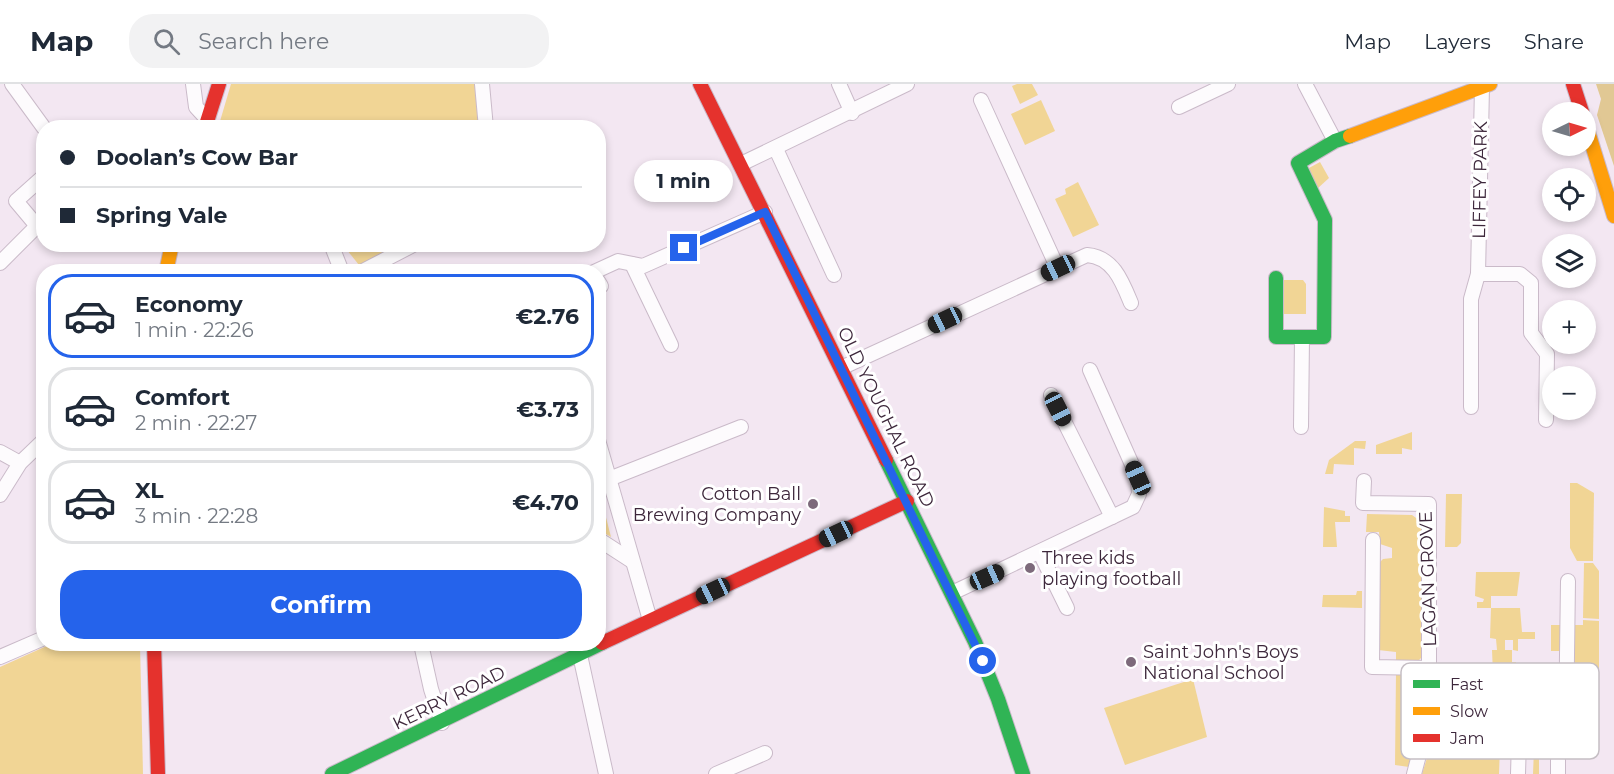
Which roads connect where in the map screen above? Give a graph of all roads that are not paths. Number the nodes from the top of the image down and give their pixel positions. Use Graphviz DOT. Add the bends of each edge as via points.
graph roads {
  1 [pos="12,84"];
  2 [pos="193,84"];
  3 [pos="219,84"];
  4 [pos="482,84"];
  5 [pos="700,84"];
  6 [pos="839,84"];
  7 [pos="907,84"];
  8 [pos="1227,84"];
  9 [pos="1305,84"];
  10 [pos="1573,84"];
  11 [pos="1484,85"];
  12 [pos="981,100"];
  13 [pos="1579,102"];
  14 [pos="1179,107"];
  15 [pos="852,112"];
  16 [pos="38,120"];
  17 [pos="204,120"];
  18 [pos="207,120"];
  19 [pos="485,120"];
  20 [pos="1335,141"];
  21 [pos="776,148"];
  22 [pos="1596,156"];
  23 [pos="741,164"];
  24 [pos="36,183"];
  25 [pos="765,212"];
  26 [pos="1614,216"];
  27 [pos="36,218"];
  28 [pos="36,226"];
  29 [pos="400,252"];
  30 [pos="0,263"];
  31 [pos="376,264"];
  32 [pos="632,264"];
  33 [pos="606,266"];
  34 [pos="1058,268"];
  35 [pos="1478,274"];
  36 [pos="834,275"];
  37 [pos="1276,278"];
  38 [pos="1131,303"];
  39 [pos="1302,337"];
  40 [pos="671,345"];
  41 [pos="1547,366"];
  42 [pos="841,368"];
  43 [pos="1090,370"];
  44 [pos="1051,395"];
  45 [pos="1471,407"];
  46 [pos="741,427"];
  47 [pos="1301,427"];
  48 [pos="36,448"];
  49 [pos="0,452"];
  50 [pos="20,464"];
  51 [pos="606,468"];
  52 [pos="609,479"];
  53 [pos="1364,481"];
  54 [pos="0,495"];
  55 [pos="907,501"];
  56 [pos="1112,517"];
  57 [pos="1373,540"];
  58 [pos="606,544"];
  59 [pos="1040,553"];
  60 [pos="632,561"];
  61 [pos="1568,581"];
  62 [pos="952,593"];
  63 [pos="1067,608"];
  64 [pos="650,620"];
  65 [pos="36,641"];
  66 [pos="606,642"];
  67 [pos="154,651"];
  68 [pos="423,651"];
  69 [pos="588,651"];
  70 [pos="580,655"];
  71 [pos="0,657"];
  72 [pos="1431,663"];
  73 [pos="1567,663"];
  74 [pos="1401,667"];
  75 [pos="442,723"];
  76 [pos="765,753"];
  77 [pos="1418,759"];
  78 [pos="1518,759"];
  79 [pos="158,774"];
  80 [pos="333,774"];
  81 [pos="606,774"];
  82 [pos="716,774"];
  83 [pos="1023,774"];
  84 [pos="1414,774"];
  85 [pos="1518,774"];
  1 -- 16 [label="street"];
  2 -- 17 [label="street" via="196,107"];
  3 -- 18 [label="street"];
  4 -- 19 [label="street"];
  5 -- 23 [label="street, OLD YOUGHAL ROAD"];
  6 -- 15 [label="street"];
  7 -- 15 [label="street"];
  8 -- 14 [label="street"];
  9 -- 20 [label="street"];
  10 -- 13 [label="street"];
  11 -- 20 [label="street"];
  11 -- 35 [label="street, LIFFEY PARK"];
  12 -- 34 [label="street"];
  15 -- 21 [label="street"];
  20 -- 39 [label="street" via="1298,163 1325,220 1324,337"];
  21 -- 23 [label="street"];
  21 -- 36 [label="street"];
  22 -- 26 [label="street"];
  23 -- 25 [label="street, OLD YOUGHAL ROAD"];
  24 -- 27 [label="street" via="16,201"];
  25 -- 32 [label="street" via="644,266"];
  25 -- 42 [label="street, OLD YOUGHAL ROAD"];
  28 -- 30 [label="street"];
  29 -- 31 [label="street"];
  32 -- 33 [label="street" via="618,261"];
  32 -- 40 [label="street"];
  34 -- 38 [label="street" via="1087,255 1101,256 1110,264"];
  34 -- 42 [label="street"];
  35 -- 41 [label="street" via="1520,274 1531,283 1531,333 1547,354"];
  35 -- 45 [label="street, LIFFEY PARK" via="1471,299"];
  37 -- 39 [label="street" via="1276,337"];
  39 -- 47 [label="street"];
  42 -- 55 [label="street, OLD YOUGHAL ROAD"];
  43 -- 56 [label="street" via="1138,478 1139,495 1133,507"];
  44 -- 56 [label="street"];
  46 -- 52 [label="street"];
  48 -- 50 [label="street"];
  49 -- 50 [label="street"];
  50 -- 54 [label="street"];
  51 -- 52 [label="street"];
  52 -- 60 [label="street"];
  53 -- 72 [label="street, LAGAN GROVE" via="1363,504 1429,504"];
  55 -- 62 [label="street, OLD YOUGHAL ROAD"];
  55 -- 64 [label="street, KERRY ROAD"];
  56 -- 59 [label="street"];
  57 -- 74 [label="street, LAGAN GROVE" via="1372,667"];
  58 -- 60 [label="street"];
  59 -- 62 [label="street"];
  59 -- 63 [label="street"];
  60 -- 64 [label="street"];
  61 -- 73 [label="street"];
  62 -- 83 [label="street, OLD YOUGHAL ROAD" via="998,699"];
  64 -- 66 [label="street, KERRY ROAD"];
  65 -- 71 [label="street"];
  67 -- 79 [label="street"];
  68 -- 75 [label="street"];
  69 -- 70 [label="street, KERRY ROAD"];
  70 -- 75 [label="street, KERRY ROAD"];
  70 -- 81 [label="street"];
  75 -- 80 [label="street, KERRY ROAD"];
  76 -- 82 [label="street"];
  77 -- 84 [label="street, LAGAN GROVE"];
  78 -- 85 [label="street"];
}
